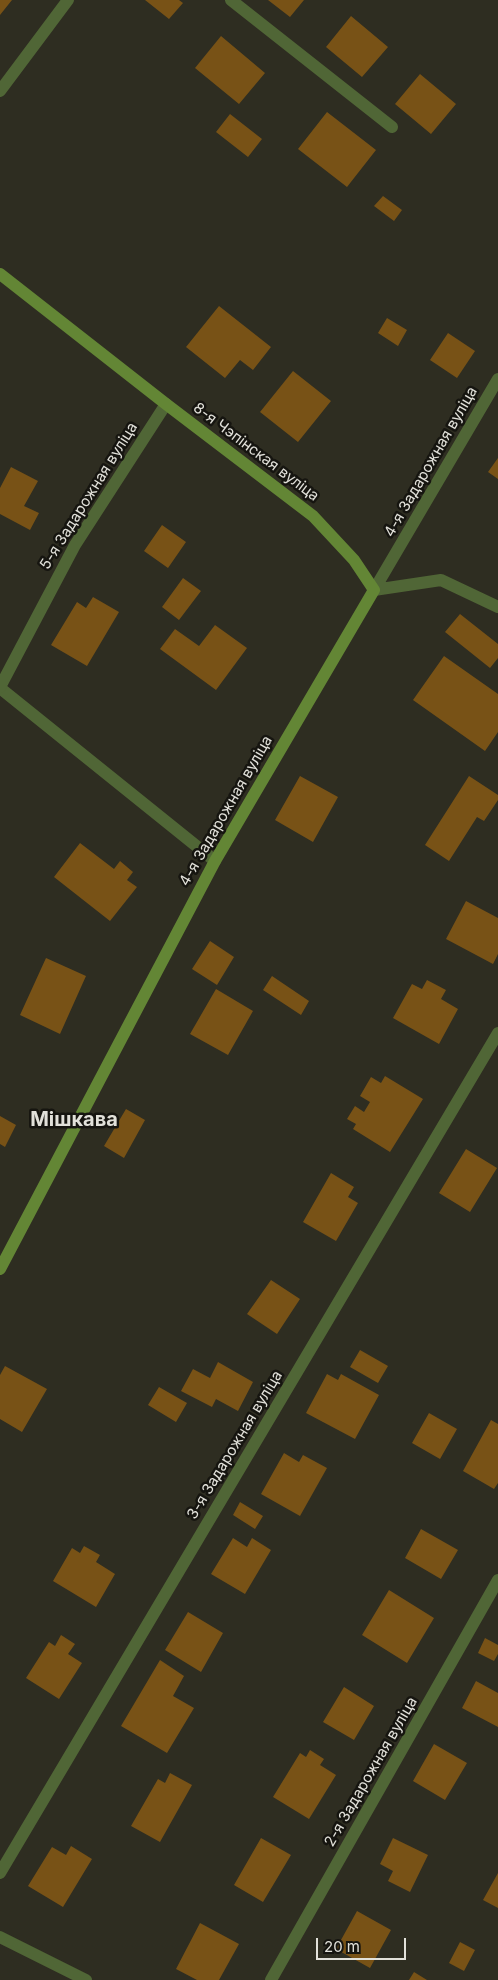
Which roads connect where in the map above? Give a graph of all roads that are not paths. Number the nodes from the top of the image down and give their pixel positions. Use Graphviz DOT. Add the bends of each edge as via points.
graph roads {
  1 [pos="68,0"];
  2 [pos="231,0"];
  3 [pos="0,92"];
  4 [pos="392,127"];
  5 [pos="0,274"];
  6 [pos="498,379"];
  7 [pos="166,404"];
  8 [pos="374,590"];
  9 [pos="498,607"];
  10 [pos="0,688"];
  11 [pos="215,861"];
  12 [pos="498,1034"];
  13 [pos="0,1269"];
  14 [pos="498,1580"];
  15 [pos="0,1873"];
  16 [pos="0,1937"];
  17 [pos="86,1980"];
  18 [pos="272,1980"];
  1 -- 3 [label="street"];
  2 -- 4 [label="street"];
  5 -- 7 [label="main road, 8-я Чэпінская вуліца"];
  6 -- 8 [label="street, 4-я Задарожная вуліца"];
  7 -- 8 [label="main road, 8-я Чэпінская вуліца" via="313,516 354,560"];
  7 -- 10 [label="street, 5-я Задарожная вуліца" via="75,545"];
  8 -- 9 [label="street" via="441,580"];
  8 -- 11 [label="main road, 4-я Задарожная вуліца"];
  10 -- 11 [label="street"];
  11 -- 13 [label="main road, 4-я Задарожная вуліца"];
  12 -- 15 [label="street, 3-я Задарожная вуліца"];
  14 -- 18 [label="street, 2-я Задарожная вуліца"];
  16 -- 17 [label="street"];
}
